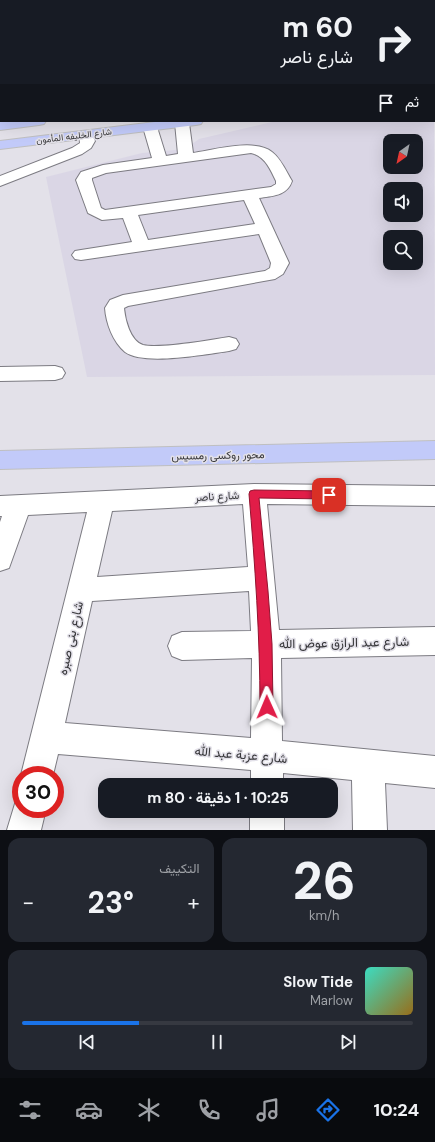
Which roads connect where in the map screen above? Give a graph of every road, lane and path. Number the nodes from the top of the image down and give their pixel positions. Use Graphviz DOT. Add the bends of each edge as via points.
graph roads {
  1 [pos="31,122"];
  2 [pos="102,122"];
  3 [pos="189,122"];
  4 [pos="182,123"];
  5 [pos="0,126"];
  6 [pos="150,127"];
  7 [pos="0,130"];
  8 [pos="116,131"];
  9 [pos="86,134"];
  10 [pos="0,141"];
  11 [pos="0,145"];
  12 [pos="186,157"];
  13 [pos="160,161"];
  14 [pos="0,181"];
  15 [pos="250,195"];
  16 [pos="129,212"];
  17 [pos="264,228"];
  18 [pos="142,246"];
  19 [pos="81,255"];
  20 [pos="229,344"];
  21 [pos="55,373"];
  22 [pos="0,374"];
  23 [pos="435,450"];
  24 [pos="0,460"];
  25 [pos="254,494"];
  26 [pos="435,496"];
  27 [pos="102,502"];
  28 [pos="9,506"];
  29 [pos="0,560"];
  30 [pos="262,578"];
  31 [pos="81,590"];
  32 [pos="435,641"];
  33 [pos="266,644"];
  34 [pos="182,646"];
  35 [pos="46,738"];
  36 [pos="39,766"];
  37 [pos="368,766"];
  38 [pos="267,770"];
  39 [pos="435,772"];
  40 [pos="27,818"];
  41 [pos="267,818"];
  42 [pos="24,830"];
  43 [pos="267,830"];
  44 [pos="370,830"];
  1 -- 5 [label="main road, شارع الخليفه المأمون"];
  2 -- 8 [label="main road" via="104,126"];
  3 -- 4 [label="main road, شارع الخليفه المأمون"];
  4 -- 6 [label="main road, شارع الخليفه المأمون"];
  4 -- 12 [label="street"];
  6 -- 8 [label="main road, شارع الخليفه المأمون"];
  6 -- 13 [label="street"];
  7 -- 10 [label="main road" via="4,134"];
  8 -- 9 [label="main road, شارع الخليفه المأمون"];
  9 -- 11 [label="main road, شارع الخليفه المأمون"];
  9 -- 14 [label="street" via="86,145 77,151"];
  12 -- 13 [label="street"];
  12 -- 15 [label="street" via="251,149 264,151 284,181 283,185 274,191"];
  13 -- 16 [label="street" via="103,169 86,175 84,180 97,213 108,215"];
  15 -- 16 [label="street"];
  15 -- 17 [label="street"];
  16 -- 18 [label="street"];
  17 -- 18 [label="street"];
  17 -- 20 [label="street" via="280,263 278,270 273,274 122,301 114,308 125,341 137,350 156,352"];
  18 -- 19 [label="street"];
  21 -- 22 [label="street"];
  23 -- 24 [label="main road, محور روكسى رمسيس"];
  25 -- 26 [label="street, شارع ناصر"];
  25 -- 27 [label="street, شارع ناصر"];
  25 -- 30 [label="street"];
  27 -- 28 [label="street, شارع ناصر"];
  27 -- 31 [label="street, شارع بنى صبره"];
  28 -- 29 [label="street"];
  30 -- 31 [label="street"];
  30 -- 33 [label="street"];
  31 -- 35 [label="street, شارع بنى صبره"];
  32 -- 33 [label="street, شارع عبد الرازق عوض الله"];
  33 -- 34 [label="street, شارع عبد الرازق عوض الله"];
  33 -- 38 [label="street"];
  35 -- 36 [label="street, شارع بنى صبره"];
  35 -- 38 [label="street, شارع عزبة عبد الله"];
  37 -- 38 [label="street, شارع عزبة عبد الله"];
  37 -- 39 [label="street, شارع عزبة عبد الله"];
  37 -- 44 [label="street"];
  40 -- 42 [label="street"];
  41 -- 43 [label="street"];
}
